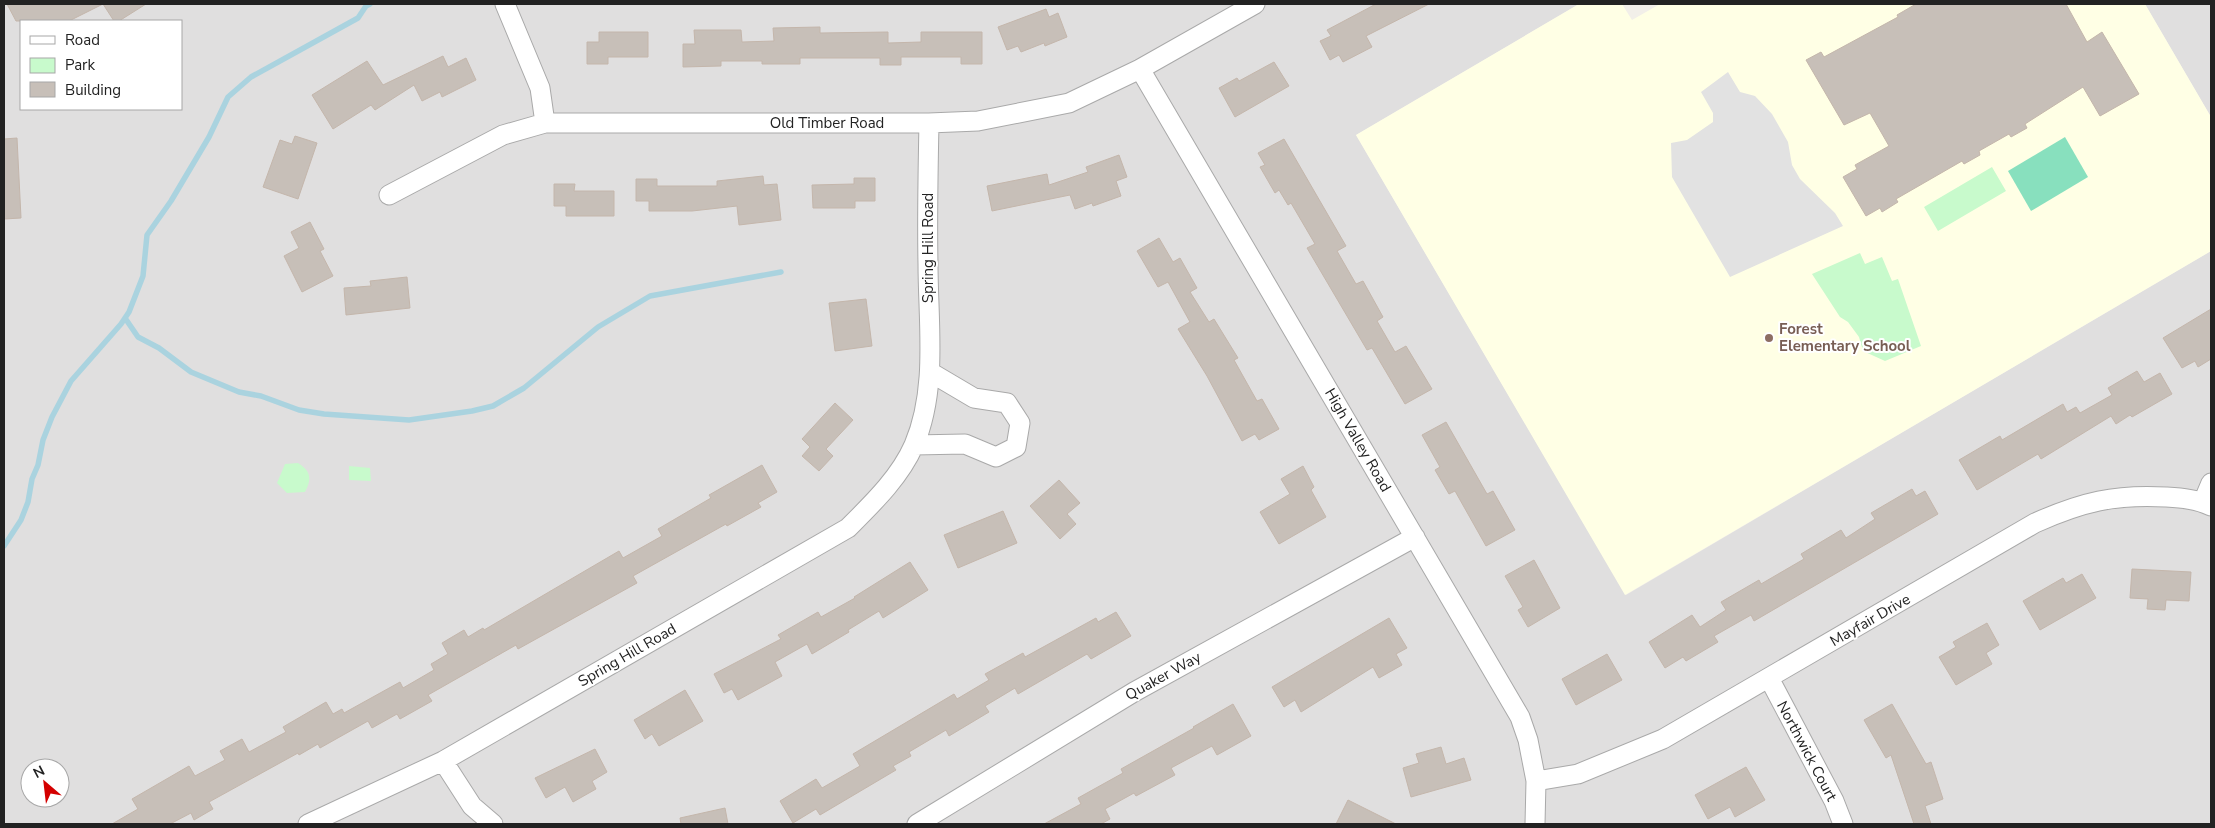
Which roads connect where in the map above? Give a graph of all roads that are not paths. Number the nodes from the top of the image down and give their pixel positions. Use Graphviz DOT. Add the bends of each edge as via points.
graph roads {
  1 [pos="505,4"];
  2 [pos="1255,4"];
  3 [pos="1140,69"];
  4 [pos="545,123"];
  5 [pos="929,123"];
  6 [pos="389,195"];
  7 [pos="930,372"];
  8 [pos="914,445"];
  9 [pos="2211,483"];
  10 [pos="2207,504"];
  11 [pos="1415,537"];
  12 [pos="1770,678"];
  13 [pos="444,761"];
  14 [pos="1536,781"];
  15 [pos="308,824"];
  16 [pos="493,824"];
  17 [pos="917,824"];
  18 [pos="1535,824"];
  19 [pos="1843,824"];
  1 -- 4 [label="street" via="540,88"];
  2 -- 3 [label="street, Old Timber Road"];
  3 -- 5 [label="street, Old Timber Road" via="1069,103 978,121"];
  3 -- 11 [label="street, High Valley Road"];
  4 -- 5 [label="street, Old Timber Road"];
  4 -- 6 [label="street, Old Timber Road" via="503,135"];
  5 -- 7 [label="street, Spring Hill Road"];
  7 -- 8 [label="street, Spring Hill Road"];
  7 -- 8 [label="street" via="974,398 1007,403 1020,423 1016,447 996,457 964,444"];
  8 -- 13 [label="street, Spring Hill Road" via="879,498 848,528"];
  9 -- 10 [label="street"];
  10 -- 12 [label="street, Mayfair Drive" via="2135,495 2067,508 2036,522"];
  11 -- 14 [label="street, High Valley Road" via="1520,717"];
  11 -- 17 [label="street, Quaker Way" via="1134,692"];
  12 -- 14 [label="street, Mayfair Drive" via="1663,739 1578,774"];
  12 -- 19 [label="street, Northwick Court"];
  13 -- 15 [label="street, Spring Hill Road"];
  13 -- 16 [label="street" via="472,806"];
  14 -- 18 [label="street, High Valley Road"];
}
